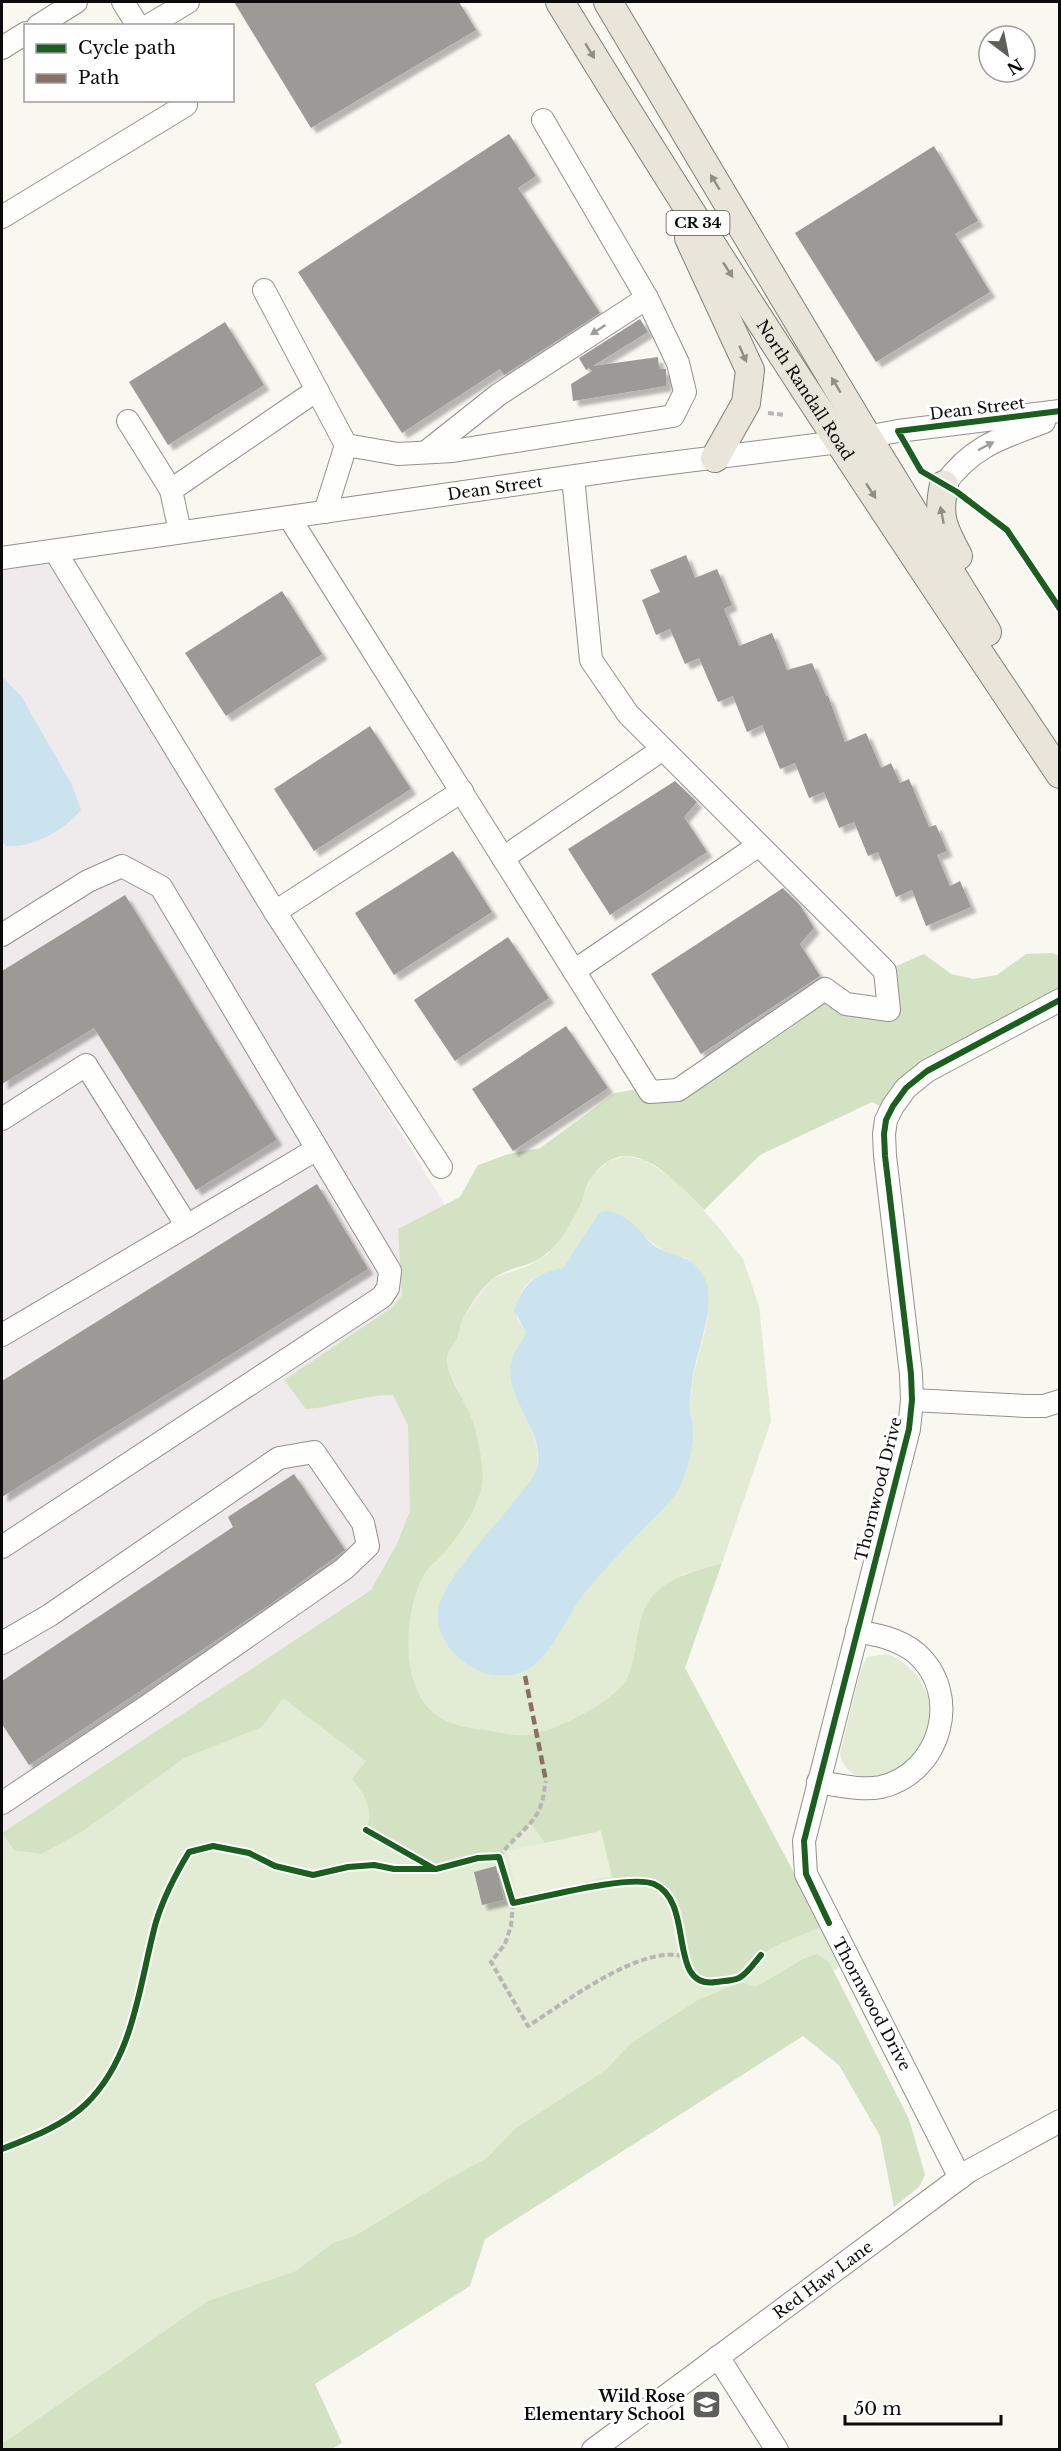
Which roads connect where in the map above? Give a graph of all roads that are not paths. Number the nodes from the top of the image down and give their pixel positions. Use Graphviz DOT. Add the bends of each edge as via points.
graph roads {
  1 [pos="76,2"];
  2 [pos="123,2"];
  3 [pos="188,2"];
  4 [pos="560,2"];
  5 [pos="608,2"];
  6 [pos="41,24"];
  7 [pos="137,24"];
  8 [pos="151,24"];
  9 [pos="24,34"];
  10 [pos="2,48"];
  11 [pos="185,102"];
  12 [pos="543,120"];
  13 [pos="638,130"];
  14 [pos="2,217"];
  15 [pos="264,290"];
  16 [pos="647,298"];
  17 [pos="317,390"];
  18 [pos="1059,411"];
  19 [pos="1059,418"];
  20 [pos="128,421"];
  21 [pos="866,435"];
  22 [pos="839,442"];
  23 [pos="346,445"];
  24 [pos="426,452"];
  25 [pos="715,458"];
  26 [pos="573,477"];
  27 [pos="932,478"];
  28 [pos="171,490"];
  29 [pos="325,512"];
  30 [pos="289,517"];
  31 [pos="180,532"];
  32 [pos="56,551"];
  33 [pos="2,558"];
  34 [pos="1006,663"];
  35 [pos="663,749"];
  36 [pos="1059,763"];
  37 [pos="1059,774"];
  38 [pos="462,791"];
  39 [pos="759,845"];
  40 [pos="503,858"];
  41 [pos="275,912"];
  42 [pos="2,935"];
  43 [pos="574,971"];
  44 [pos="1059,1000"];
  45 [pos="2,1119"];
  46 [pos="317,1149"];
  47 [pos="441,1167"];
  48 [pos="187,1226"];
  49 [pos="2,1335"];
  50 [pos="912,1400"];
  51 [pos="1059,1401"];
  52 [pos="2,1547"];
  53 [pos="857,1631"];
  54 [pos="2,1643"];
  55 [pos="818,1782"];
  56 [pos="2,1803"];
  57 [pos="1059,2121"];
  58 [pos="960,2178"];
  59 [pos="718,2357"];
  60 [pos="593,2450"];
  61 [pos="777,2450"];
  1 -- 6 [label="street"];
  2 -- 7 [label="street"];
  3 -- 8 [label="street"];
  4 -- 13 [label="main road, North Randall Road / CR 34, one-way"];
  21 -- 5 [label="main road, North Randall Road / CR 34, one-way"];
  9 -- 10 [label="street"];
  11 -- 14 [label="street" via="186,105"];
  12 -- 16 [label="street"];
  13 -- 22 [label="main road, North Randall Road / CR 34, one-way"];
  13 -- 25 [label="main road, one-way" via="750,370 746,403"];
  15 -- 17 [label="street"];
  16 -- 24 [label="street, one-way" via="498,395"];
  16 -- 24 [label="street" via="678,363 685,392 674,416"];
  17 -- 23 [label="street"];
  17 -- 28 [label="street"];
  18 -- 21 [label="street, Dean Street"];
  27 -- 19 [label="street, Dean Street, one-way" via="954,471 984,446"];
  20 -- 28 [label="street"];
  21 -- 22 [label="street, Dean Street"];
  21 -- 34 [label="main road, North Randall Road / CR 34"];
  22 -- 25 [label="street, Dean Street"];
  22 -- 37 [label="main road, North Randall Road / CR 34, one-way"];
  23 -- 24 [label="street" via="398,454"];
  23 -- 29 [label="street"];
  25 -- 26 [label="street, Dean Street"];
  26 -- 29 [label="street, Dean Street"];
  26 -- 35 [label="street" via="591,660 628,714"];
  34 -- 27 [label="main road, North Randall Road / CR 34, one-way" via="992,612 942,519"];
  28 -- 31 [label="street"];
  29 -- 30 [label="street, Dean Street"];
  30 -- 31 [label="street, Dean Street"];
  30 -- 38 [label="street"];
  31 -- 32 [label="street, Dean Street"];
  32 -- 33 [label="street, Dean Street"];
  32 -- 41 [label="street"];
  34 -- 36 [label="main road, North Randall Road / CR 34"];
  35 -- 39 [label="street"];
  35 -- 40 [label="street"];
  38 -- 40 [label="street"];
  38 -- 41 [label="street"];
  39 -- 43 [label="street"];
  39 -- 43 [label="street" via="885,971 889,1010 846,1004 825,989 678,1090 650,1092"];
  40 -- 43 [label="street"];
  41 -- 47 [label="street"];
  42 -- 46 [label="street" via="88,881 122,866 161,887"];
  44 -- 50 [label="street, Thornwood Drive" via="927,1071 906,1088 886,1120 885,1156"];
  45 -- 48 [label="street" via="86,1065"];
  46 -- 48 [label="street"];
  46 -- 52 [label="street" via="390,1271 388,1288 382,1297"];
  48 -- 49 [label="street"];
  50 -- 51 [label="street" via="1026,1406"];
  50 -- 53 [label="street, Thornwood Drive" via="909,1428"];
  53 -- 55 [label="street, Thornwood Drive"];
  53 -- 55 [label="street" via="902,1644 928,1666 941,1698 939,1732 923,1762 896,1782 862,1789"];
  54 -- 56 [label="street" via="50,1615 279,1458 314,1452 363,1522 368,1546 344,1569"];
  55 -- 58 [label="street, Thornwood Drive" via="804,1841 806,1874"];
  57 -- 58 [label="street, Red Haw Lane"];
  58 -- 59 [label="street, Red Haw Lane"];
  59 -- 60 [label="street, Red Haw Lane"];
  59 -- 61 [label="street"];
}
